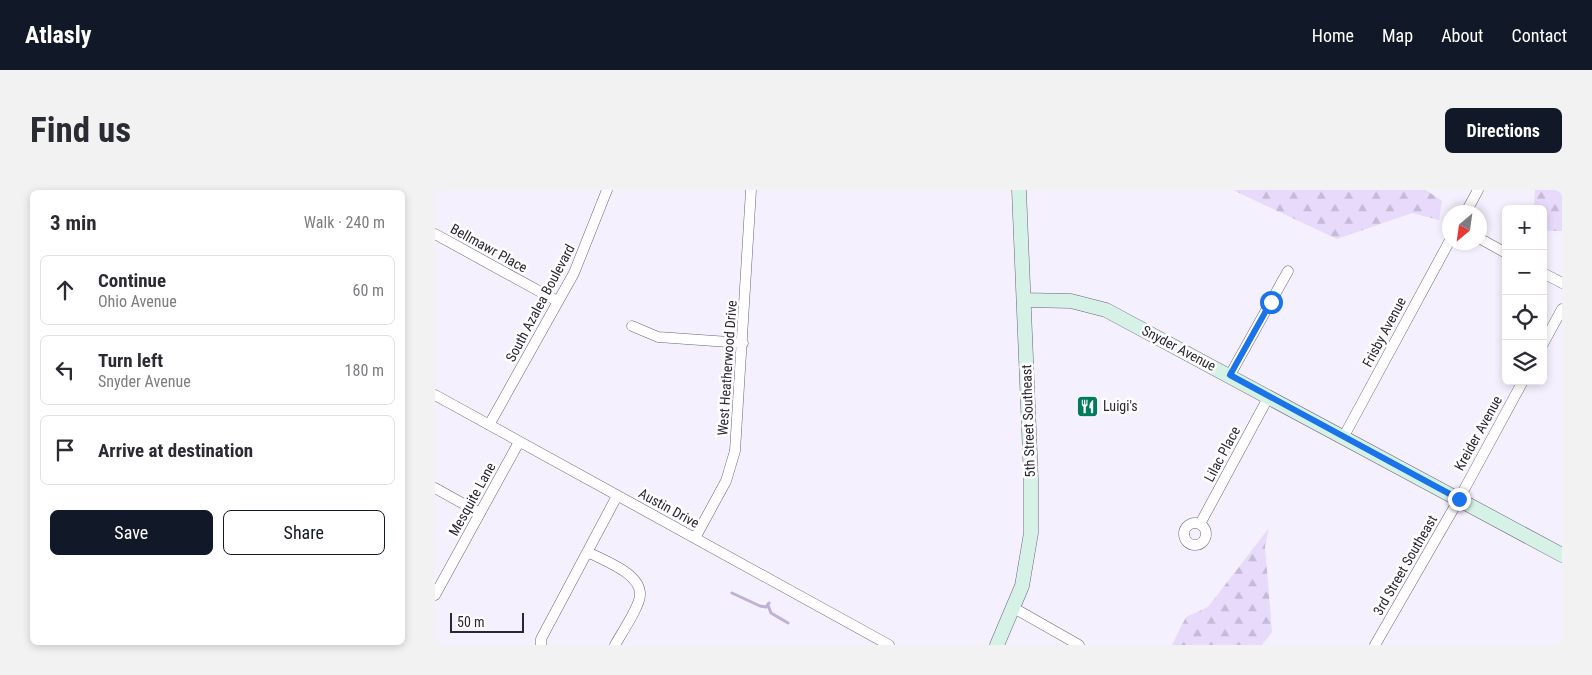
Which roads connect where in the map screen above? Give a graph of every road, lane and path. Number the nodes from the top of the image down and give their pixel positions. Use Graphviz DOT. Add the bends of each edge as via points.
graph roads {
  1 [pos="607,190"];
  2 [pos="751,190"];
  3 [pos="1019,190"];
  4 [pos="1478,190"];
  5 [pos="1469,205"];
  6 [pos="435,234"];
  7 [pos="1487,242"];
  8 [pos="1445,250"];
  9 [pos="1502,251"];
  10 [pos="1288,272"];
  11 [pos="1547,275"];
  12 [pos="1562,283"];
  13 [pos="1024,300"];
  14 [pos="557,301"];
  15 [pos="1562,310"];
  16 [pos="632,326"];
  17 [pos="1545,340"];
  18 [pos="743,343"];
  19 [pos="1230,375"];
  20 [pos="1521,385"];
  21 [pos="435,395"];
  22 [pos="1269,396"];
  23 [pos="489,425"];
  24 [pos="1344,436"];
  25 [pos="519,442"];
  26 [pos="435,488"];
  27 [pos="617,496"];
  28 [pos="1459,499"];
  29 [pos="480,513"];
  30 [pos="1200,524"];
  31 [pos="695,538"];
  32 [pos="588,552"];
  33 [pos="1562,555"];
  34 [pos="435,595"];
  35 [pos="1014,608"];
  36 [pos="541,645"];
  37 [pos="615,645"];
  38 [pos="889,645"];
  39 [pos="997,645"];
  40 [pos="1079,645"];
  41 [pos="1375,645"];
  1 -- 14 [label="street, South Azalea Boulevard" via="574,273"];
  2 -- 18 [label="street, West Heatherwood Drive"];
  3 -- 13 [label="main road, 5th Street Southeast"];
  4 -- 5 [label="street"];
  6 -- 14 [label="street, Bellmawr Place"];
  7 -- 9 [label="street"];
  8 -- 24 [label="street, Frisby Avenue"];
  10 -- 19 [label="street"];
  11 -- 12 [label="street"];
  13 -- 19 [label="main road, Snyder Avenue" via="1071,301 1106,310"];
  13 -- 35 [label="main road, 5th Street Southeast" via="1031,533 1027,568"];
  14 -- 23 [label="street, South Azalea Boulevard"];
  15 -- 17 [label="street"];
  16 -- 18 [label="street" via="658,337"];
  18 -- 31 [label="street, West Heatherwood Drive" via="734,460"];
  19 -- 22 [label="main road, Snyder Avenue"];
  20 -- 28 [label="street, Kreider Avenue"];
  21 -- 23 [label="street, Austin Drive"];
  22 -- 24 [label="main road, Snyder Avenue"];
  22 -- 30 [label="street, Lilac Place"];
  23 -- 25 [label="street, Austin Drive"];
  24 -- 28 [label="main road, Snyder Avenue"];
  25 -- 27 [label="street, Austin Drive"];
  25 -- 29 [label="street, Mesquite Lane"];
  26 -- 29 [label="street"];
  27 -- 31 [label="street, Austin Drive"];
  27 -- 32 [label="street"];
  28 -- 33 [label="main road, Snyder Avenue"];
  28 -- 41 [label="street, 3rd Street Southeast"];
  29 -- 34 [label="street, Mesquite Lane"];
  31 -- 38 [label="street, Austin Drive"];
  32 -- 36 [label="street" via="541,639"];
  32 -- 37 [label="street" via="629,575 638,585 640,597"];
  35 -- 39 [label="main road, 5th Street Southeast"];
  35 -- 40 [label="street"];
}
